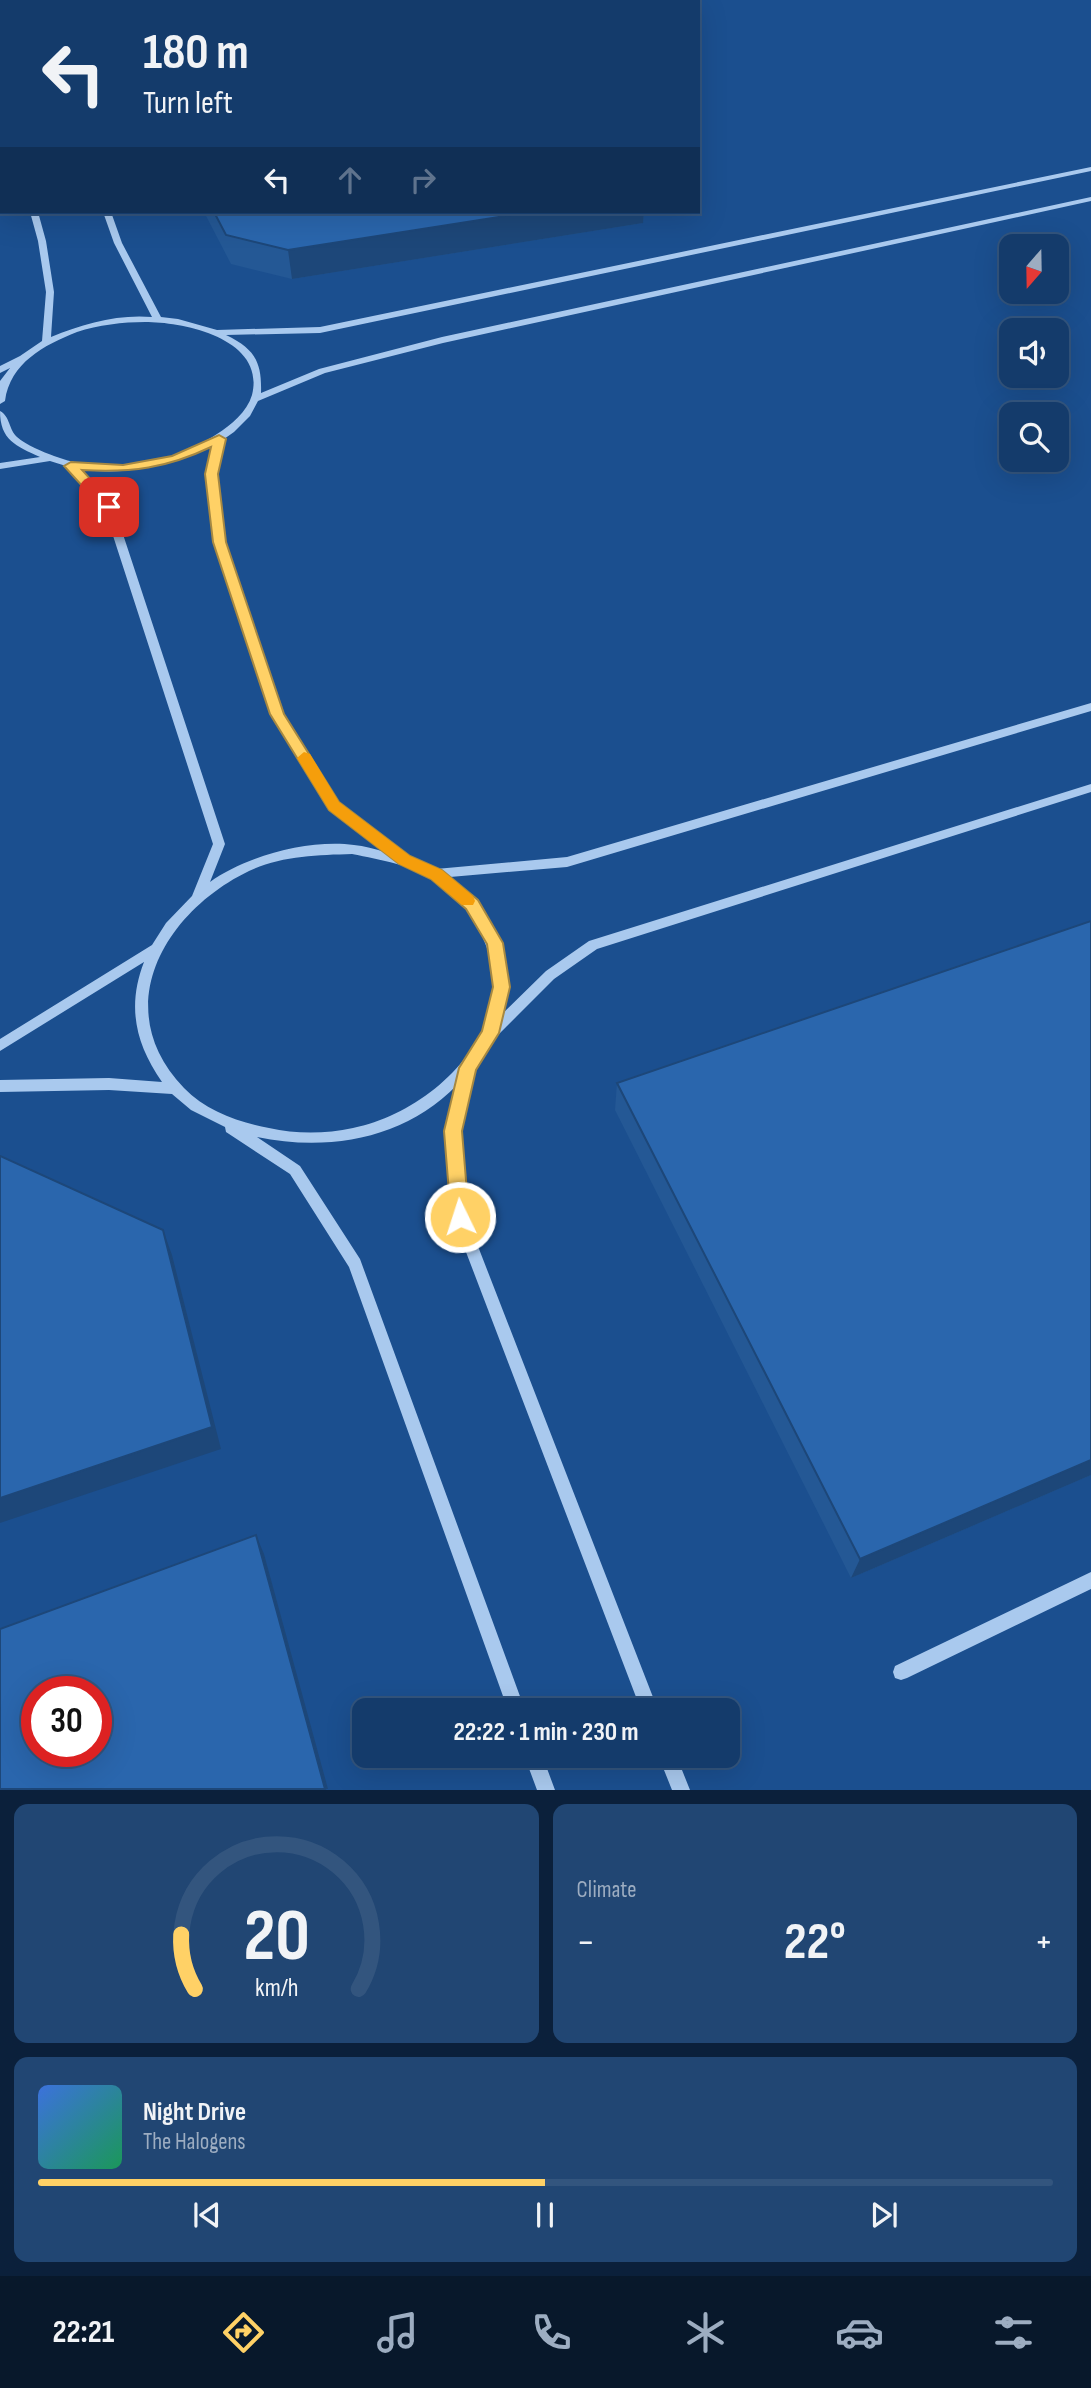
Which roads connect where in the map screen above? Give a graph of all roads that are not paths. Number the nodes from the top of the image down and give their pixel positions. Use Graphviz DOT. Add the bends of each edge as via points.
graph roads {
  1 [pos="1091,169"];
  2 [pos="1091,199"];
  3 [pos="35,214"];
  4 [pos="108,214"];
  5 [pos="157,318"];
  6 [pos="220,332"];
  7 [pos="46,342"];
  8 [pos="29,354"];
  9 [pos="0,370"];
  10 [pos="255,399"];
  11 [pos="0,401"];
  12 [pos="0,414"];
  13 [pos="219,439"];
  14 [pos="46,459"];
  15 [pos="0,466"];
  16 [pos="71,466"];
  17 [pos="1091,707"];
  18 [pos="1091,788"];
  19 [pos="405,860"];
  20 [pos="436,874"];
  21 [pos="198,896"];
  22 [pos="154,949"];
  23 [pos="491,1033"];
  24 [pos="0,1046"];
  25 [pos="468,1068"];
  26 [pos="0,1086"];
  27 [pos="174,1088"];
  28 [pos="222,1122"];
  29 [pos="1091,1580"];
  30 [pos="901,1672"];
  31 [pos="513,1698"];
  32 [pos="645,1698"];
  33 [pos="538,1768"];
  34 [pos="672,1768"];
  35 [pos="546,1790"];
  36 [pos="681,1790"];
  1 -- 6 [label="street" via="320,330"];
  2 -- 10 [label="street" via="442,340 322,372"];
  3 -- 7 [label="street" via="50,292"];
  4 -- 5 [label="street"];
  5 -- 6 [label="street"];
  5 -- 7 [label="street" via="99,323"];
  6 -- 10 [label="street" via="246,351 257,374"];
  7 -- 8 [label="street"];
  8 -- 9 [label="street"];
  8 -- 11 [label="street" via="4,380"];
  10 -- 13 [label="street" via="242,420"];
  12 -- 14 [label="street" via="12,438"];
  13 -- 16 [label="street" via="175,459 123,468"];
  13 -- 19 [label="street" via="212,474 220,542 277,714 334,806"];
  14 -- 15 [label="street"];
  14 -- 16 [label="street"];
  16 -- 21 [label="street" via="109,507 219,844"];
  17 -- 20 [label="street" via="567,862"];
  18 -- 23 [label="street" via="593,945 550,975"];
  19 -- 20 [label="street"];
  19 -- 21 [label="street" via="352,849 297,851 244,867"];
  20 -- 23 [label="street" via="472,904 495,943 501,987"];
  21 -- 22 [label="street" via="173,920"];
  22 -- 24 [label="street"];
  22 -- 27 [label="street" via="142,984 141,1021 152,1056"];
  23 -- 25 [label="street"];
  25 -- 28 [label="street" via="419,1109 355,1134 287,1139"];
  25 -- 32 [label="street" via="453,1131 460,1217"];
  26 -- 27 [label="street"];
  27 -- 28 [label="street"];
  28 -- 31 [label="street" via="295,1170 355,1264"];
  29 -- 30 [label="street"];
  33 -- 35 [label="street"];
  34 -- 36 [label="street"];
}
